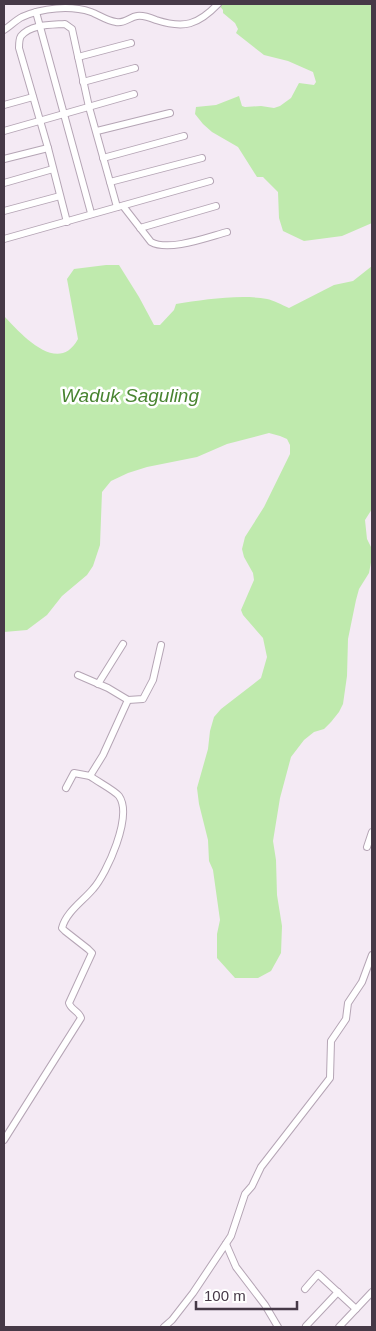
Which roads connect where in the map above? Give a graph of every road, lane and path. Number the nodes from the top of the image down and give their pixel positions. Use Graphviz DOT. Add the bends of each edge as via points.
graph roads {
  1 [pos="218,5"];
  2 [pos="36,12"];
  3 [pos="40,26"];
  4 [pos="4,30"];
  5 [pos="131,43"];
  6 [pos="78,57"];
  7 [pos="135,68"];
  8 [pos="83,82"];
  9 [pos="134,94"];
  10 [pos="33,97"];
  11 [pos="4,105"];
  12 [pos="89,107"];
  13 [pos="170,113"];
  14 [pos="65,114"];
  15 [pos="40,120"];
  16 [pos="4,131"];
  17 [pos="97,131"];
  18 [pos="184,136"];
  19 [pos="48,148"];
  20 [pos="103,158"];
  21 [pos="202,158"];
  22 [pos="4,159"];
  23 [pos="54,169"];
  24 [pos="210,181"];
  25 [pos="110,182"];
  26 [pos="4,183"];
  27 [pos="60,196"];
  28 [pos="120,206"];
  29 [pos="216,206"];
  30 [pos="4,211"];
  31 [pos="91,213"];
  32 [pos="67,222"];
  33 [pos="140,228"];
  34 [pos="226,232"];
  35 [pos="4,238"];
  36 [pos="122,644"];
  37 [pos="161,645"];
  38 [pos="78,674"];
  39 [pos="98,684"];
  40 [pos="128,700"];
  41 [pos="90,776"];
  42 [pos="66,788"];
  43 [pos="372,832"];
  44 [pos="367,847"];
  45 [pos="372,955"];
  46 [pos="4,1140"];
  47 [pos="226,1244"];
  48 [pos="305,1289"];
  49 [pos="338,1292"];
  50 [pos="372,1292"];
  51 [pos="356,1309"];
  52 [pos="306,1326"];
  53 [pos="164,1327"];
  54 [pos="278,1327"];
  55 [pos="339,1327"];
  1 -- 2 [label="street" via="186,25 169,24 144,16 114,22 76,8"];
  2 -- 3 [label="street"];
  2 -- 4 [label="street" via="21,17"];
  3 -- 6 [label="street" via="65,24 72,29"];
  3 -- 10 [label="street" via="22,35 19,48"];
  3 -- 14 [label="street"];
  5 -- 6 [label="street"];
  6 -- 8 [label="street"];
  7 -- 8 [label="street"];
  8 -- 12 [label="street"];
  9 -- 12 [label="street"];
  10 -- 11 [label="street"];
  10 -- 15 [label="street"];
  12 -- 14 [label="street"];
  12 -- 17 [label="street"];
  13 -- 17 [label="street"];
  14 -- 15 [label="street"];
  14 -- 31 [label="street"];
  15 -- 16 [label="street"];
  15 -- 19 [label="street"];
  17 -- 20 [label="street"];
  18 -- 20 [label="street"];
  19 -- 22 [label="street"];
  19 -- 23 [label="street"];
  20 -- 25 [label="street"];
  21 -- 25 [label="street"];
  23 -- 26 [label="street"];
  23 -- 27 [label="street"];
  24 -- 28 [label="street"];
  25 -- 28 [label="street"];
  27 -- 30 [label="street"];
  27 -- 32 [label="street"];
  28 -- 31 [label="street"];
  28 -- 33 [label="street"];
  29 -- 33 [label="street"];
  31 -- 32 [label="street"];
  32 -- 35 [label="street"];
  33 -- 34 [label="street" via="157,245 175,245"];
  36 -- 39 [label="street"];
  37 -- 40 [label="street" via="146,697"];
  38 -- 39 [label="street"];
  39 -- 40 [label="street"];
  40 -- 41 [label="street"];
  41 -- 42 [label="street" via="74,773"];
  41 -- 46 [label="street" via="119,796 124,815 108,866 62,928 92,953 68,1003 81,1018"];
  43 -- 44 [label="street"];
  45 -- 47 [label="street" via="362,982 348,1003 346,1019 331,1041 330,1078 261,1167 245,1194"];
  47 -- 53 [label="street" via="193,1293"];
  47 -- 54 [label="street" via="236,1267"];
  48 -- 49 [label="street" via="318,1274"];
  49 -- 51 [label="street"];
  49 -- 52 [label="street"];
  50 -- 51 [label="street"];
  51 -- 55 [label="street"];
}
